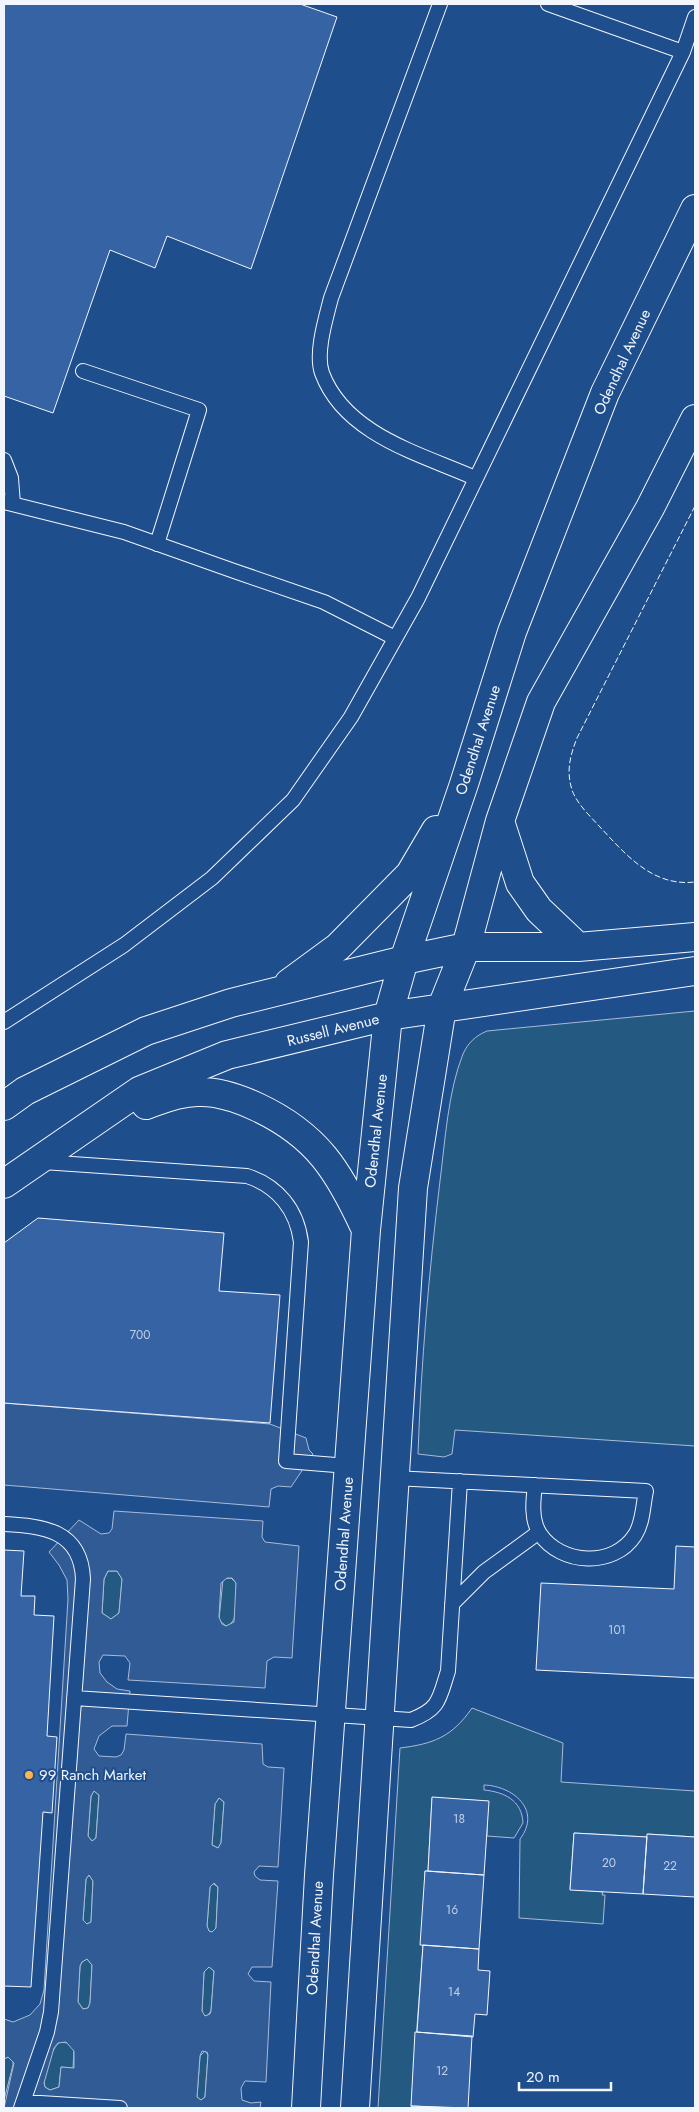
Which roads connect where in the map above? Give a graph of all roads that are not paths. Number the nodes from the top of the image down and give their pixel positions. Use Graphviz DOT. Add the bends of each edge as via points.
graph roads {
  1 [pos="440,4"];
  2 [pos="548,4"];
  3 [pos="695,17"];
  4 [pos="683,52"];
  5 [pos="695,209"];
  6 [pos="83,371"];
  7 [pos="695,419"];
  8 [pos="4,460"];
  9 [pos="475,478"];
  10 [pos="8,503"];
  11 [pos="156,544"];
  12 [pos="395,638"];
  13 [pos="464,784"];
  14 [pos="500,821"];
  15 [pos="695,937"];
  16 [pos="578,946"];
  17 [pos="466,947"];
  18 [pos="404,960"];
  19 [pos="695,971"];
  20 [pos="277,991"];
  21 [pos="442,1008"];
  22 [pos="388,1016"];
  23 [pos="4,1022"];
  24 [pos="4,1106"];
  25 [pos="79,1131"];
  26 [pos="34,1161"];
  27 [pos="4,1184"];
  28 [pos="366,1230"];
  29 [pos="348,1466"];
  30 [pos="394,1478"];
  31 [pos="460,1481"];
  32 [pos="535,1485"];
  33 [pos="4,1524"];
  34 [pos="539,1532"];
  35 [pos="452,1604"];
  36 [pos="74,1698"];
  37 [pos="332,1716"];
  38 [pos="379,1719"];
  39 [pos="23,2105"];
  40 [pos="120,2108"];
  41 [pos="306,2108"];
  42 [pos="355,2108"];
  1 -- 9 [label="lane" via="331,298 323,328 322,372 341,404 372,433"];
  2 -- 4 [label="lane"];
  3 -- 4 [label="lane"];
  4 -- 9 [label="lane"];
  5 -- 13 [label="street, Odendhal Avenue" via="605,393 512,632"];
  6 -- 11 [label="lane" via="199,410"];
  7 -- 14 [label="street" via="650,508 541,702"];
  8 -- 10 [label="lane" via="11,478"];
  9 -- 12 [label="lane" via="418,598"];
  10 -- 11 [label="lane" via="124,532"];
  11 -- 12 [label="lane" via="324,602"];
  12 -- 23 [label="lane" via="351,717 293,800 212,878 124,945"];
  13 -- 18 [label="street, Odendhal Avenue"];
  13 -- 20 [label="street" via="410,874 338,947"];
  14 -- 16 [label="street" via="520,883 539,910"];
  14 -- 17 [label="street"];
  15 -- 16 [label="street"];
  16 -- 17 [label="street"];
  17 -- 18 [label="street"];
  17 -- 21 [label="street"];
  18 -- 20 [label="street"];
  18 -- 22 [label="street, Odendhal Avenue"];
  19 -- 21 [label="street, Russell Avenue"];
  20 -- 24 [label="street" via="146,1031 25,1091"];
  21 -- 22 [label="street, Russell Avenue"];
  21 -- 30 [label="street" via="413,1188"];
  22 -- 25 [label="street, Russell Avenue" via="227,1055 139,1091"];
  22 -- 28 [label="street, Odendhal Avenue"];
  25 -- 26 [label="street, Russell Avenue"];
  25 -- 28 [label="street" via="175,1095 201,1092 247,1102 294,1127 320,1151 350,1194"];
  26 -- 27 [label="street, Russell Avenue"];
  26 -- 29 [label="lane" via="248,1176 281,1195 297,1221 301,1242 286,1461"];
  28 -- 29 [label="street, Odendhal Avenue"];
  29 -- 37 [label="street, Odendhal Avenue"];
  30 -- 31 [label="lane"];
  30 -- 38 [label="street"];
  31 -- 32 [label="lane"];
  31 -- 35 [label="lane"];
  32 -- 34 [label="lane" via="533,1509"];
  32 -- 34 [label="lane" via="646,1491 635,1535 626,1546 609,1554 592,1559 559,1552"];
  33 -- 36 [label="lane" via="37,1526 55,1532 70,1543 80,1559 83,1579"];
  34 -- 35 [label="lane" via="484,1572"];
  35 -- 38 [label="lane" via="448,1671 439,1699 429,1713 411,1720"];
  36 -- 37 [label="lane"];
  36 -- 39 [label="lane" via="51,2012"];
  37 -- 38 [label="lane"];
  37 -- 41 [label="street, Odendhal Avenue"];
  38 -- 42 [label="street"];
  39 -- 40 [label="lane"];
}
